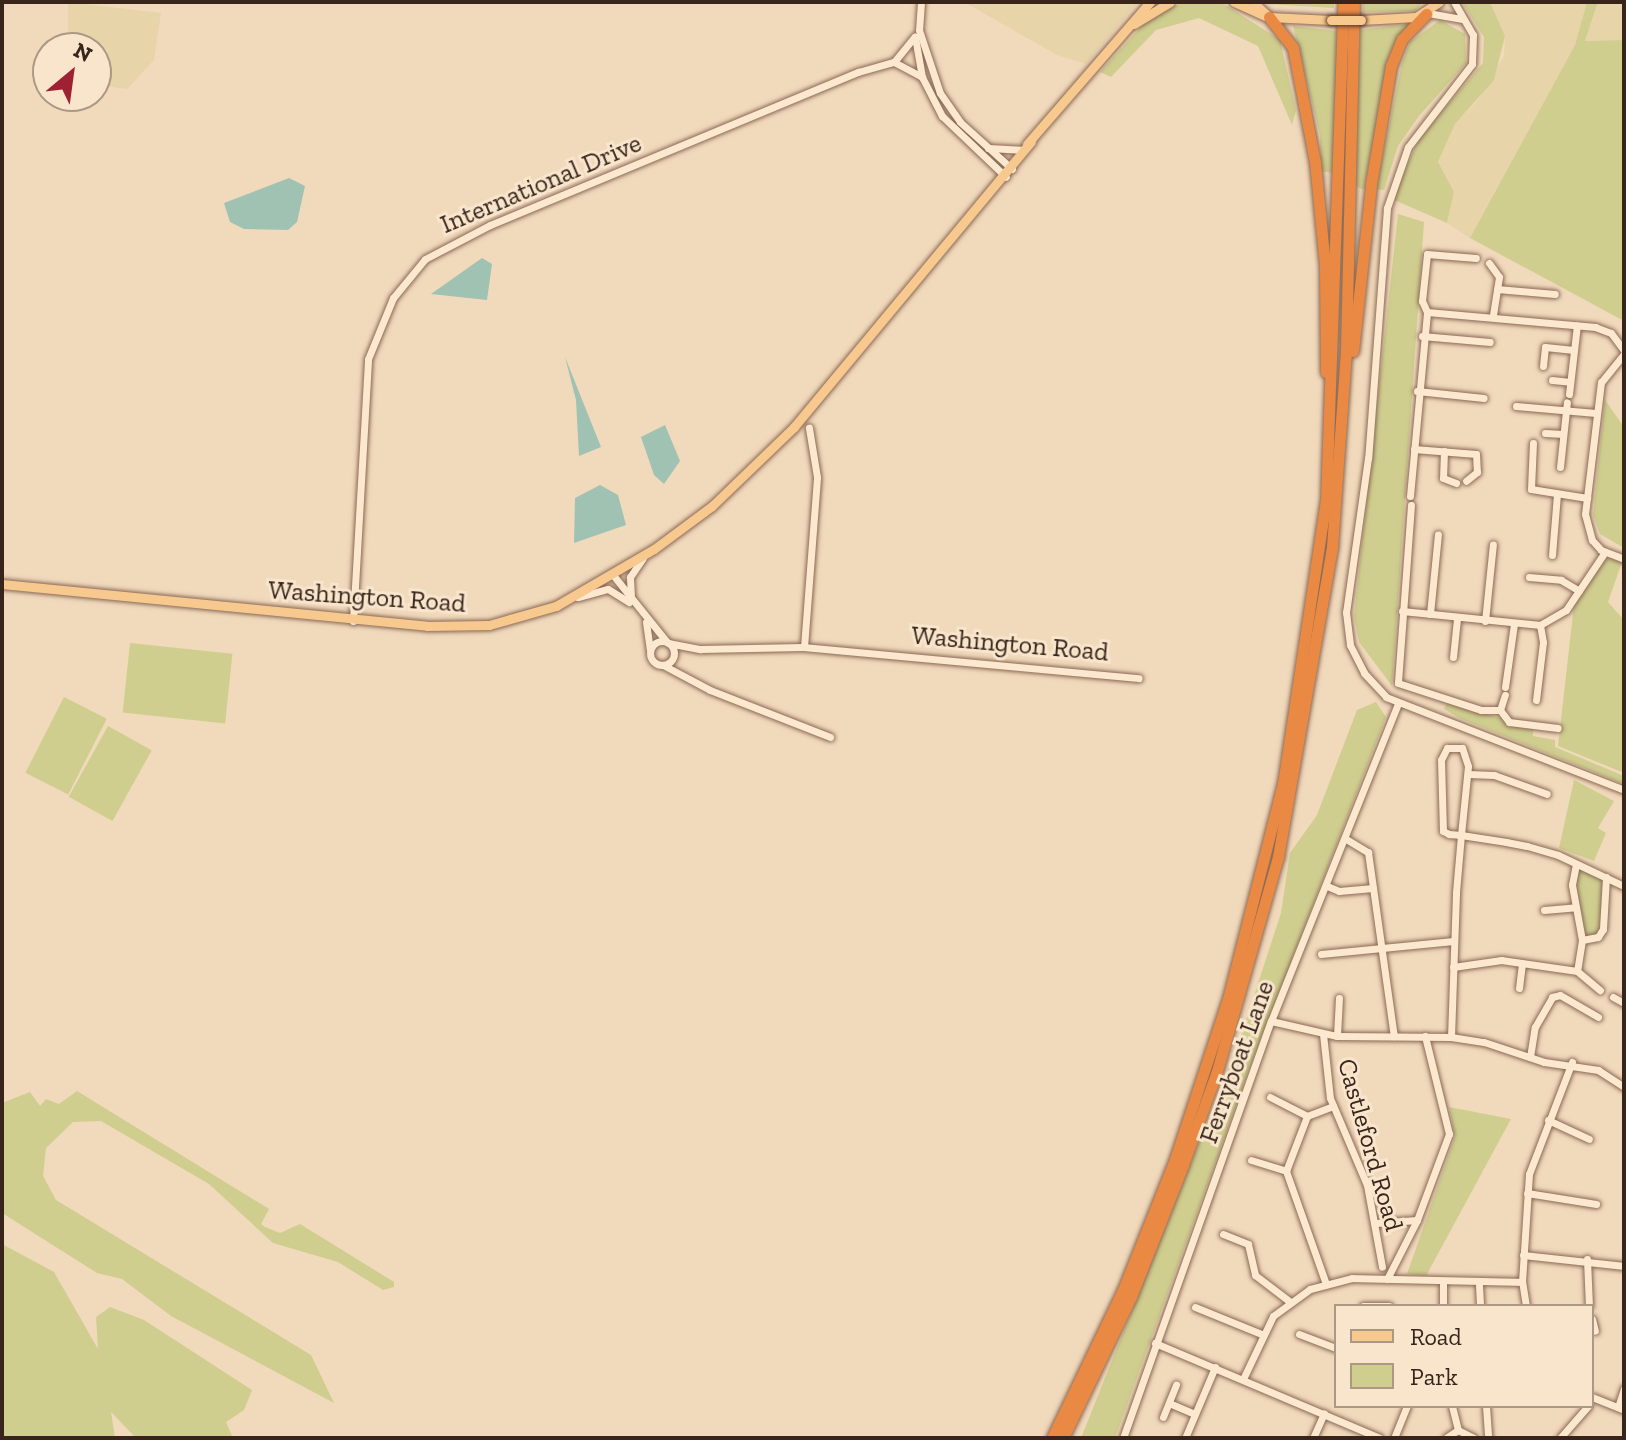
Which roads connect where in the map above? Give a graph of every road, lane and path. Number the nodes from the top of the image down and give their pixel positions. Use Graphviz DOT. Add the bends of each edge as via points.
graph roads {
  1 [pos="921,2"];
  2 [pos="1150,2"];
  3 [pos="1170,2"];
  4 [pos="1234,2"];
  5 [pos="1253,2"];
  6 [pos="1343,2"];
  7 [pos="1354,2"];
  8 [pos="1439,2"];
  9 [pos="1454,2"];
  10 [pos="1427,13"];
  11 [pos="1269,17"];
  12 [pos="1462,19"];
  13 [pos="1131,26"];
  14 [pos="917,34"];
  15 [pos="927,54"];
  16 [pos="918,56"];
  17 [pos="899,61"];
  18 [pos="922,77"];
  19 [pos="1031,142"];
  20 [pos="988,148"];
  21 [pos="1021,150"];
  22 [pos="1006,171"];
  23 [pos="1476,258"];
  24 [pos="1489,263"];
  25 [pos="1497,289"];
  26 [pos="1555,294"];
  27 [pos="1427,312"];
  28 [pos="1493,316"];
  29 [pos="1577,325"];
  30 [pos="1422,336"];
  31 [pos="1490,342"];
  32 [pos="1574,350"];
  33 [pos="1624,352"];
  34 [pos="1543,366"];
  35 [pos="1552,380"];
  36 [pos="1570,382"];
  37 [pos="1417,391"];
  38 [pos="1484,398"];
  39 [pos="1567,402"];
  40 [pos="1516,406"];
  41 [pos="1596,413"];
  42 [pos="809,428"];
  43 [pos="1545,433"];
  44 [pos="1563,434"];
  45 [pos="1533,443"];
  46 [pos="1414,449"];
  47 [pos="1444,451"];
  48 [pos="1339,461"];
  49 [pos="1560,467"];
  50 [pos="1466,481"];
  51 [pos="1456,483"];
  52 [pos="1557,494"];
  53 [pos="1587,498"];
  54 [pos="1326,501"];
  55 [pos="1438,534"];
  56 [pos="1493,544"];
  57 [pos="648,552"];
  58 [pos="1605,552"];
  59 [pos="1552,555"];
  60 [pos="1624,559"];
  61 [pos="613,575"];
  62 [pos="1529,577"];
  63 [pos="2,584"];
  64 [pos="1579,591"];
  65 [pos="575,598"];
  66 [pos="635,606"];
  67 [pos="1402,611"];
  68 [pos="1430,614"];
  69 [pos="1457,618"];
  70 [pos="645,620"];
  71 [pos="353,621"];
  72 [pos="1485,621"];
  73 [pos="1514,624"];
  74 [pos="1540,625"];
  75 [pos="667,642"];
  76 [pos="804,647"];
  77 [pos="685,648"];
  78 [pos="650,650"];
  79 [pos="674,655"];
  80 [pos="1453,657"];
  81 [pos="663,665"];
  82 [pos="1139,678"];
  83 [pos="695,681"];
  84 [pos="1536,700"];
  85 [pos="1398,703"];
  86 [pos="1500,710"];
  87 [pos="1558,728"];
  88 [pos="830,737"];
  89 [pos="1468,774"];
  90 [pos="1624,790"];
  91 [pos="1547,794"];
  92 [pos="1461,835"];
  93 [pos="1346,839"];
  94 [pos="1576,864"];
  95 [pos="1606,877"];
  96 [pos="1327,886"];
  97 [pos="1624,886"];
  98 [pos="1373,888"];
  99 [pos="1576,907"];
  100 [pos="1544,910"];
  101 [pos="1582,940"];
  102 [pos="1453,941"];
  103 [pos="1385,948"];
  104 [pos="1321,954"];
  105 [pos="1522,963"];
  106 [pos="1453,967"];
  107 [pos="1577,971"];
  108 [pos="1519,988"];
  109 [pos="1600,990"];
  110 [pos="1613,997"];
  111 [pos="1339,998"];
  112 [pos="1624,1003"];
  113 [pos="1577,1005"];
  114 [pos="1571,1015"];
  115 [pos="1598,1017"];
  116 [pos="1271,1021"];
  117 [pos="1323,1034"];
  118 [pos="1337,1036"];
  119 [pos="1394,1036"];
  120 [pos="1425,1036"];
  121 [pos="1451,1037"];
  122 [pos="1530,1057"];
  123 [pos="1572,1062"];
  124 [pos="1624,1087"];
  125 [pos="1270,1097"];
  126 [pos="1333,1106"];
  127 [pos="1307,1116"];
  128 [pos="1548,1120"];
  129 [pos="1589,1139"];
  130 [pos="1251,1160"];
  131 [pos="1286,1171"];
  132 [pos="1527,1193"];
  133 [pos="1596,1204"];
  134 [pos="1417,1220"];
  135 [pos="1376,1223"];
  136 [pos="1223,1234"];
  137 [pos="1523,1255"];
  138 [pos="1587,1259"];
  139 [pos="1624,1266"];
  140 [pos="1382,1267"];
  141 [pos="1387,1279"];
  142 [pos="1522,1282"];
  143 [pos="1326,1284"];
  144 [pos="1443,1284"];
  145 [pos="1479,1285"];
  146 [pos="1289,1301"];
  147 [pos="1443,1304"];
  148 [pos="1480,1304"];
  149 [pos="1526,1304"];
  150 [pos="1589,1304"];
  151 [pos="1195,1307"];
  152 [pos="1594,1327"];
  153 [pos="1595,1331"];
  154 [pos="1261,1334"];
  155 [pos="1299,1334"];
  156 [pos="1155,1343"];
  157 [pos="1334,1347"];
  158 [pos="1215,1367"];
  159 [pos="1243,1379"];
  160 [pos="1176,1385"];
  161 [pos="1624,1388"];
  162 [pos="1594,1398"];
  163 [pos="1169,1403"];
  164 [pos="1406,1408"];
  165 [pos="1452,1408"];
  166 [pos="1486,1408"];
  167 [pos="1586,1408"];
  168 [pos="1621,1408"];
  169 [pos="1324,1413"];
  170 [pos="1195,1414"];
  171 [pos="1163,1417"];
  172 [pos="1458,1430"];
  173 [pos="1052,1438"];
  174 [pos="1063,1438"];
  175 [pos="1123,1438"];
  176 [pos="1185,1438"];
  177 [pos="1313,1438"];
  178 [pos="1380,1438"];
  179 [pos="1394,1438"];
  180 [pos="1446,1438"];
  181 [pos="1474,1438"];
  182 [pos="1488,1438"];
  183 [pos="1560,1438"];
  1 -- 14 [label="street"];
  2 -- 13 [label="main road, Washington Road"];
  3 -- 13 [label="main road"];
  4 -- 11 [label="main road"];
  5 -- 11 [label="main road"];
  6 -- 54 [label="highway"];
  7 -- 48 [label="highway"];
  8 -- 10 [label="main road"];
  9 -- 12 [label="street"];
  10 -- 11 [label="main road, bridge" via="1361,20"];
  10 -- 12 [label="street"];
  10 -- 48 [label="highway" via="1399,45 1386,90"];
  11 -- 54 [label="highway" via="1293,48 1315,162 1325,266"];
  12 -- 85 [label="street" via="1474,41 1472,64 1401,160 1387,208 1372,415 1346,627 1364,673"];
  13 -- 19 [label="main road, Washington Road"];
  14 -- 15 [label="street"];
  14 -- 16 [label="street"];
  14 -- 17 [label="street"];
  15 -- 16 [label="street, International Drive"];
  15 -- 20 [label="street" via="952,112"];
  16 -- 17 [label="street, International Drive"];
  16 -- 18 [label="street"];
  17 -- 18 [label="street"];
  17 -- 71 [label="street, International Drive" via="858,72 490,225 425,259 393,298 368,359"];
  18 -- 22 [label="street" via="949,126"];
  19 -- 21 [label="main road, Washington Road"];
  19 -- 22 [label="main road, Washington Road"];
  20 -- 21 [label="street"];
  20 -- 22 [label="street"];
  21 -- 22 [label="main road, Washington Road"];
  22 -- 57 [label="main road, Washington Road" via="794,427 712,506"];
  23 -- 27 [label="street" via="1427,254 1422,301"];
  24 -- 25 [label="street" via="1497,270"];
  25 -- 26 [label="street"];
  25 -- 28 [label="street"];
  27 -- 28 [label="street"];
  27 -- 30 [label="street"];
  28 -- 29 [label="street"];
  29 -- 32 [label="street"];
  29 -- 33 [label="street" via="1611,333"];
  30 -- 31 [label="street"];
  30 -- 37 [label="street"];
  32 -- 34 [label="street" via="1545,347"];
  32 -- 36 [label="street"];
  33 -- 41 [label="street" via="1601,382"];
  35 -- 36 [label="street"];
  36 -- 39 [label="street"];
  37 -- 38 [label="street"];
  37 -- 46 [label="street"];
  39 -- 40 [label="street"];
  39 -- 41 [label="street"];
  39 -- 44 [label="street"];
  41 -- 53 [label="street"];
  42 -- 76 [label="street" via="817,477"];
  43 -- 44 [label="street"];
  44 -- 49 [label="street"];
  45 -- 52 [label="street" via="1531,489"];
  46 -- 47 [label="street"];
  46 -- 67 [label="street"];
  47 -- 50 [label="street" via="1476,454 1477,472"];
  47 -- 51 [label="street" via="1443,478"];
  48 -- 174 [label="highway" via="1328,589 1310,694 1278,857 1242,989 1217,1071 1131,1297"];
  52 -- 53 [label="street"];
  52 -- 59 [label="street"];
  53 -- 58 [label="street" via="1587,530"];
  54 -- 173 [label="highway" via="1283,784 1228,999 1175,1159 1123,1290"];
  55 -- 68 [label="street"];
  56 -- 72 [label="street"];
  57 -- 61 [label="main road, Washington Road"];
  57 -- 66 [label="street" via="630,577"];
  58 -- 60 [label="street"];
  58 -- 64 [label="street"];
  61 -- 65 [label="main road, Washington Road"];
  61 -- 66 [label="street"];
  62 -- 64 [label="street" via="1561,580"];
  63 -- 71 [label="main road, Washington Road"];
  64 -- 74 [label="street" via="1566,610"];
  65 -- 66 [label="street" via="612,590"];
  65 -- 71 [label="main road, Washington Road" via="489,625"];
  66 -- 70 [label="street"];
  67 -- 68 [label="street"];
  67 -- 86 [label="street" via="1398,683 1481,710"];
  68 -- 69 [label="street"];
  69 -- 72 [label="street"];
  69 -- 80 [label="street"];
  70 -- 75 [label="street"];
  70 -- 78 [label="street"];
  72 -- 73 [label="street"];
  73 -- 74 [label="street"];
  73 -- 86 [label="street"];
  74 -- 84 [label="street"];
  75 -- 77 [label="street"];
  75 -- 78 [label="street" via="654,643"];
  75 -- 79 [label="street"];
  76 -- 77 [label="street, Washington Road"];
  76 -- 82 [label="street, Washington Road"];
  77 -- 79 [label="street"];
  78 -- 81 [label="street" via="652,659"];
  79 -- 81 [label="street"];
  79 -- 83 [label="street"];
  81 -- 83 [label="street"];
  83 -- 88 [label="street"];
  85 -- 90 [label="street"];
  85 -- 93 [label="street, Ferryboat Lane"];
  86 -- 87 [label="street" via="1509,722"];
  89 -- 91 [label="street" via="1494,775"];
  89 -- 92 [label="street"];
  89 -- 92 [label="street" via="1467,754 1457,746 1447,748 1441,760 1440,820 1443,831"];
  92 -- 94 [label="street" via="1527,846"];
  92 -- 102 [label="street"];
  93 -- 96 [label="street, Ferryboat Lane"];
  93 -- 98 [label="street" via="1368,852"];
  94 -- 95 [label="street"];
  94 -- 99 [label="street"];
  95 -- 97 [label="street"];
  95 -- 101 [label="street" via="1603,929 1598,937"];
  96 -- 98 [label="street" via="1339,891"];
  96 -- 116 [label="street, Ferryboat Lane"];
  98 -- 103 [label="street"];
  99 -- 100 [label="street"];
  99 -- 101 [label="street"];
  101 -- 107 [label="street"];
  102 -- 103 [label="street"];
  102 -- 106 [label="street"];
  103 -- 104 [label="street"];
  103 -- 119 [label="street"];
  105 -- 106 [label="street"];
  105 -- 107 [label="street"];
  105 -- 108 [label="street"];
  106 -- 121 [label="street"];
  107 -- 109 [label="street"];
  110 -- 112 [label="street"];
  111 -- 118 [label="street"];
  113 -- 114 [label="street"];
  113 -- 115 [label="street"];
  113 -- 122 [label="street" via="1560,995 1552,997 1538,1020"];
  116 -- 117 [label="street"];
  116 -- 156 [label="street, Ferryboat Lane"];
  117 -- 118 [label="street"];
  117 -- 126 [label="street, Castleford Road"];
  118 -- 119 [label="street"];
  119 -- 120 [label="street"];
  120 -- 121 [label="street"];
  120 -- 134 [label="street" via="1449,1134"];
  121 -- 122 [label="street"];
  122 -- 123 [label="street"];
  123 -- 124 [label="street" via="1598,1070"];
  123 -- 128 [label="street"];
  125 -- 127 [label="street"];
  126 -- 127 [label="street"];
  126 -- 135 [label="street, Castleford Road"];
  127 -- 131 [label="street"];
  128 -- 129 [label="street"];
  128 -- 132 [label="street"];
  130 -- 131 [label="street"];
  131 -- 143 [label="street"];
  132 -- 133 [label="street"];
  132 -- 137 [label="street"];
  134 -- 135 [label="street"];
  134 -- 141 [label="street"];
  135 -- 140 [label="street, Castleford Road"];
  136 -- 146 [label="street" via="1248,1244 1255,1275"];
  137 -- 138 [label="street"];
  137 -- 142 [label="street"];
  138 -- 139 [label="street"];
  138 -- 150 [label="street"];
  141 -- 143 [label="street"];
  141 -- 144 [label="street"];
  142 -- 145 [label="street"];
  142 -- 149 [label="street"];
  143 -- 146 [label="street"];
  144 -- 145 [label="street"];
  144 -- 147 [label="street"];
  145 -- 148 [label="street"];
  146 -- 154 [label="street"];
  151 -- 154 [label="street"];
  152 -- 153 [label="street"];
  154 -- 159 [label="street"];
  155 -- 157 [label="street"];
  156 -- 158 [label="street"];
  156 -- 175 [label="street, Ferryboat Lane"];
  158 -- 159 [label="street"];
  158 -- 170 [label="street"];
  159 -- 169 [label="street"];
  160 -- 163 [label="street"];
  161 -- 168 [label="street"];
  162 -- 168 [label="street"];
  163 -- 170 [label="street"];
  163 -- 171 [label="street"];
  164 -- 179 [label="street"];
  165 -- 172 [label="street"];
  166 -- 182 [label="street"];
  167 -- 183 [label="street"];
  169 -- 177 [label="street"];
  169 -- 178 [label="street"];
  170 -- 176 [label="street"];
  172 -- 180 [label="street"];
  172 -- 181 [label="street"];
}
